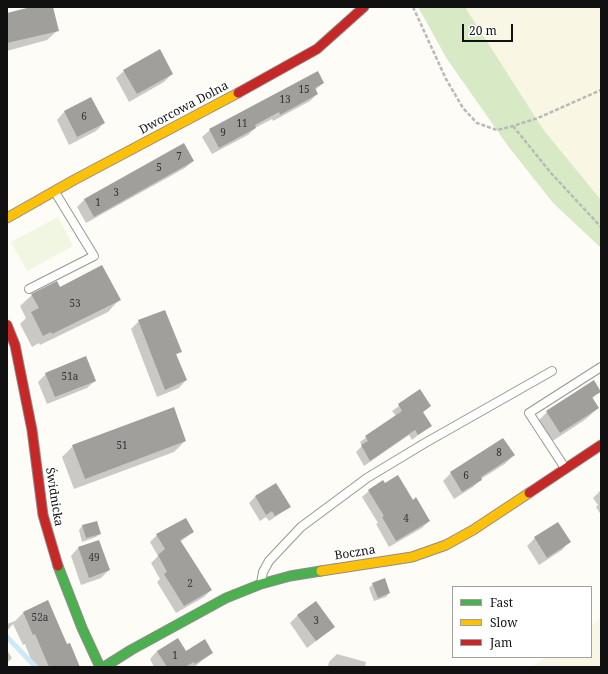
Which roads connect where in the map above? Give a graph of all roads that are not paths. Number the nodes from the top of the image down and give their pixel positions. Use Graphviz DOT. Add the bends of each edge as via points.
graph roads {
  1 [pos="364,7"];
  2 [pos="55,192"];
  3 [pos="7,218"];
  4 [pos="29,289"];
  5 [pos="7,325"];
  6 [pos="601,367"];
  7 [pos="552,370"];
  8 [pos="601,445"];
  9 [pos="565,468"];
  10 [pos="261,584"];
  11 [pos="100,667"];
  12 [pos="104,667"];
  1 -- 2 [label="street, Dworcowa Dolna" via="317,49"];
  2 -- 3 [label="street, Dworcowa Dolna"];
  2 -- 4 [label="lane" via="94,256"];
  5 -- 11 [label="street, Świdnicka" via="15,345 32,430 43,515 52,550"];
  6 -- 9 [label="lane" via="529,413"];
  7 -- 10 [label="lane" via="424,443 361,483 301,527 269,561 263,572"];
  8 -- 9 [label="street, Boczna"];
  9 -- 10 [label="street, Boczna" via="473,530 446,545 412,557 290,576"];
  10 -- 12 [label="street, Boczna" via="226,598"];
}
